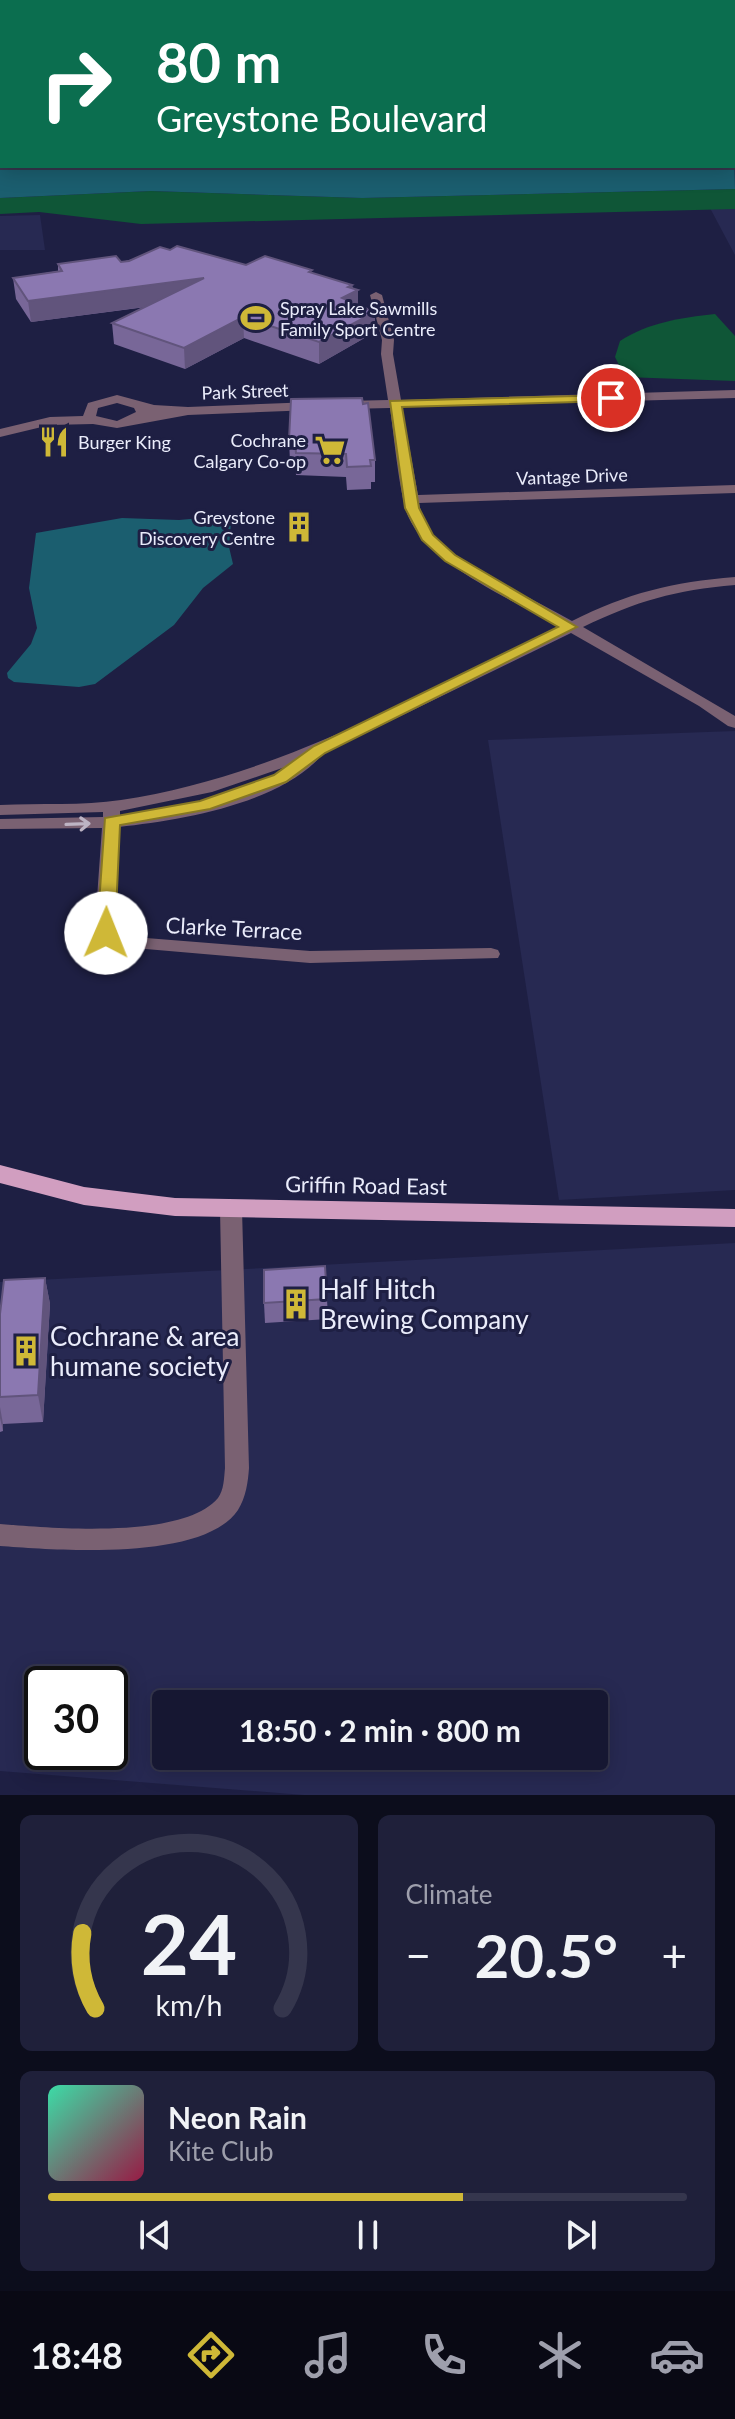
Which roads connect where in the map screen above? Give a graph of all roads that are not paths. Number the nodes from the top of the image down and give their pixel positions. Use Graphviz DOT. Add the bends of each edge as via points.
graph roads {
  1 [pos="376,295"];
  2 [pos="735,394"];
  3 [pos="395,404"];
  4 [pos="139,405"];
  5 [pos="188,411"];
  6 [pos="92,413"];
  7 [pos="135,420"];
  8 [pos="0,425"];
  9 [pos="0,433"];
  10 [pos="735,489"];
  11 [pos="411,499"];
  12 [pos="735,581"];
  13 [pos="569,627"];
  14 [pos="734,723"];
  15 [pos="0,810"];
  16 [pos="112,814"];
  17 [pos="0,824"];
  18 [pos="491,954"];
  19 [pos="0,1174"];
  20 [pos="231,1209"];
  21 [pos="735,1218"];
  22 [pos="0,1535"];
  1 -- 3 [label="street" via="388,340"];
  2 -- 3 [label="street, Park Street"];
  3 -- 5 [label="street, Park Street"];
  3 -- 11 [label="street"];
  4 -- 5 [label="street, Park Street"];
  4 -- 6 [label="street, Park Street" via="117,399"];
  4 -- 7 [label="street" via="143,413"];
  5 -- 7 [label="street, Park Street"];
  6 -- 7 [label="street, Park Street" via="112,424"];
  6 -- 8 [label="street"];
  6 -- 9 [label="street"];
  10 -- 11 [label="street, Vantage Drive"];
  11 -- 13 [label="street" via="421,528 450,558"];
  12 -- 13 [label="street" via="638,596"];
  13 -- 14 [label="street"];
  13 -- 16 [label="street" via="319,750 294,771 237,795 178,811"];
  15 -- 16 [label="street"];
  17 -- 16 [label="street, one-way"];
  16 -- 18 [label="street, Clarke Terrace" via="104,926 118,942 310,957"];
  19 -- 20 [label="main road, Griffin Road East" via="84,1196"];
  20 -- 21 [label="main road, Griffin Road East"];
  20 -- 22 [label="street" via="237,1468 227,1505 212,1519 169,1533 70,1539"];
}
